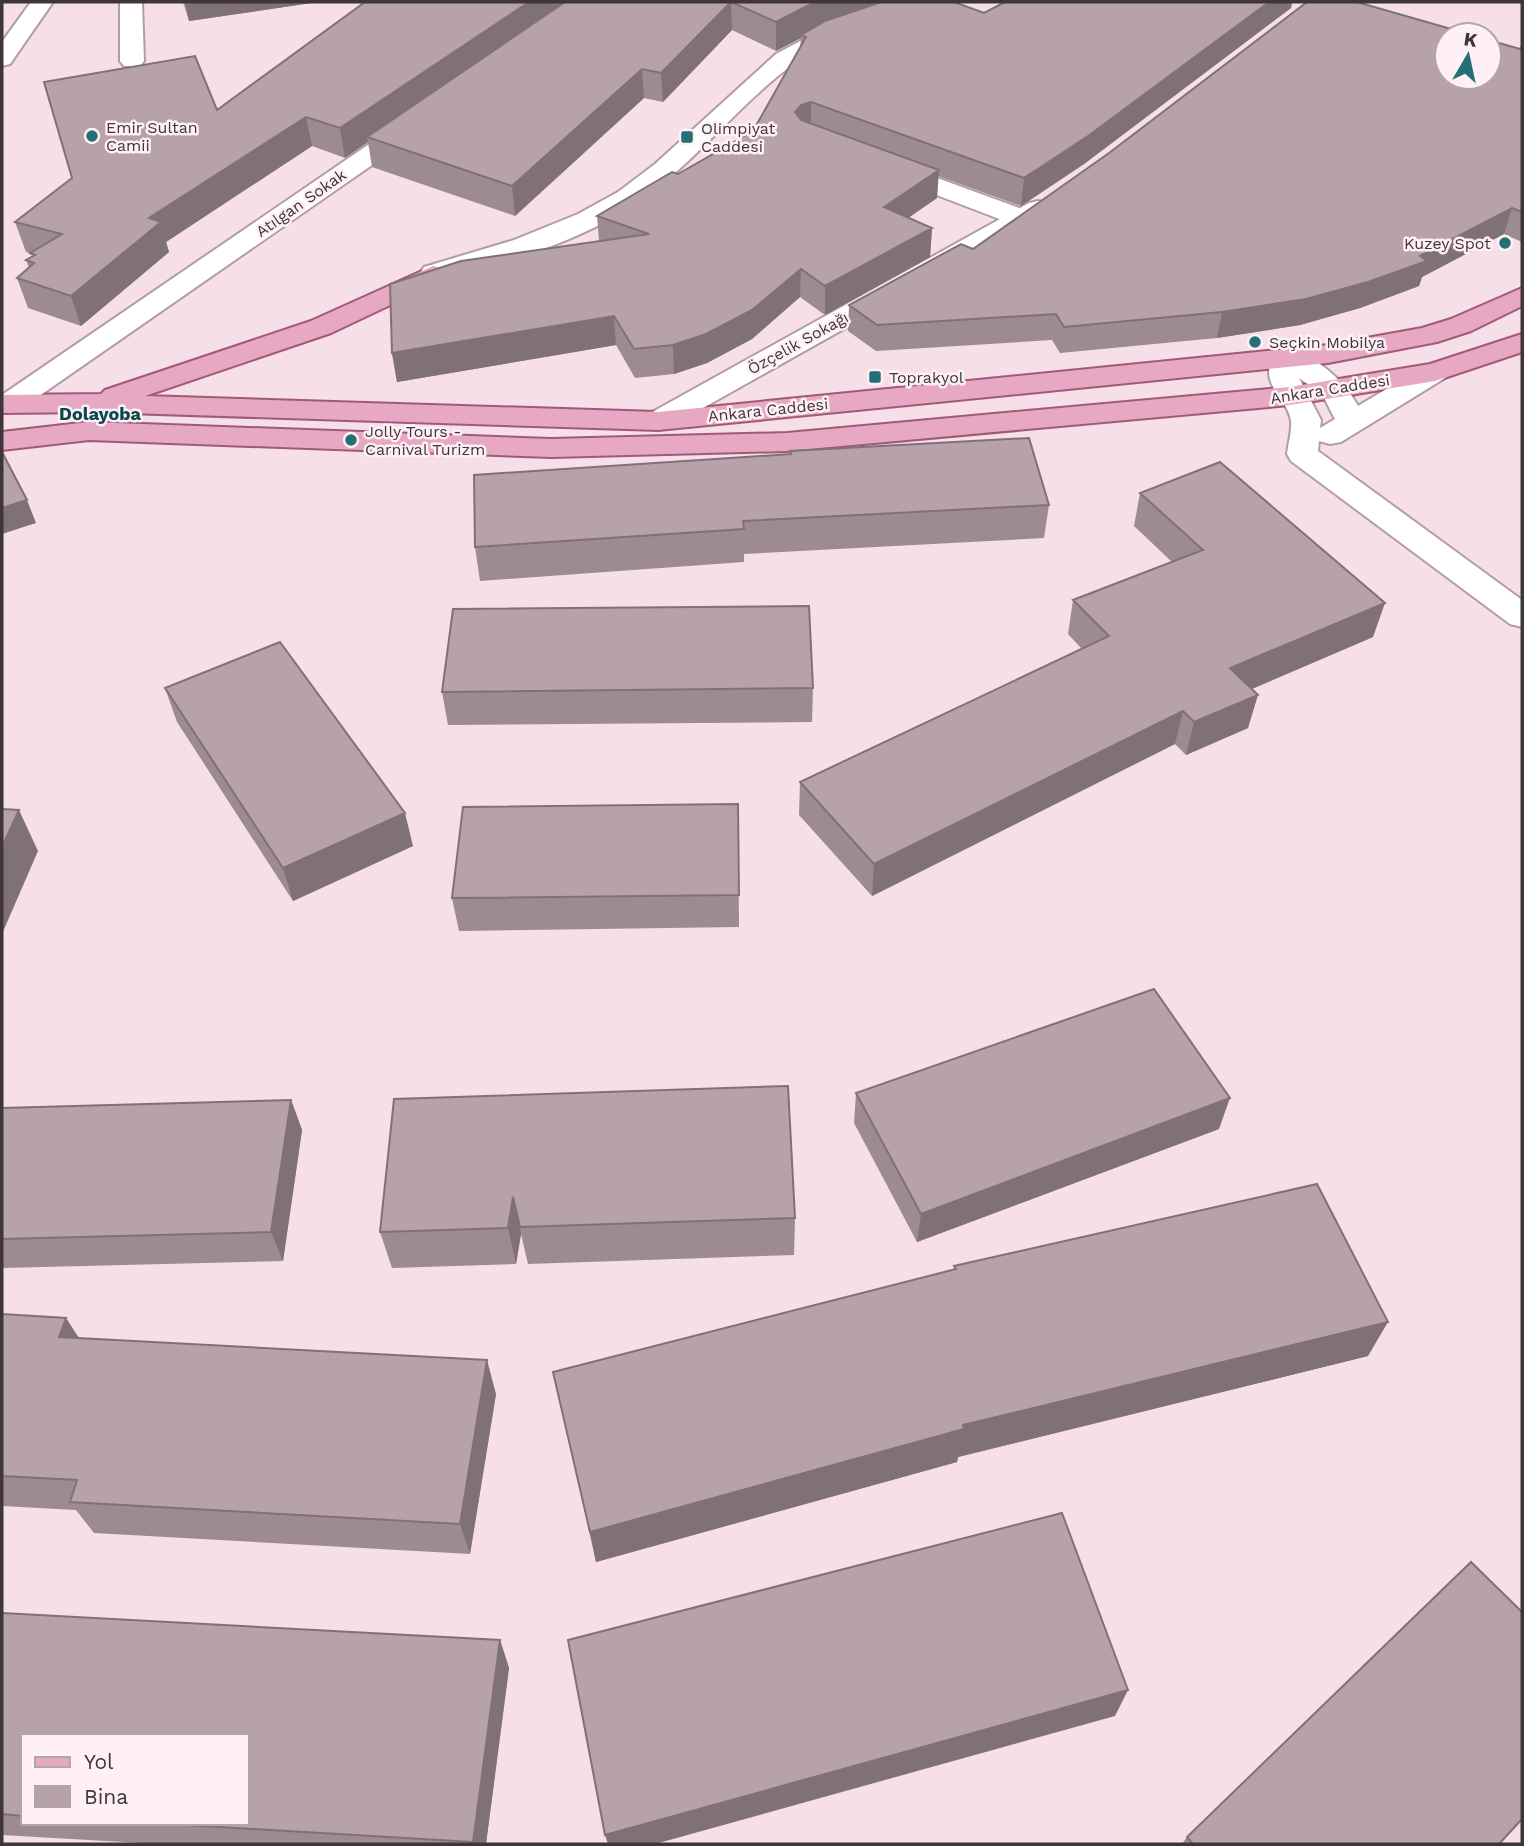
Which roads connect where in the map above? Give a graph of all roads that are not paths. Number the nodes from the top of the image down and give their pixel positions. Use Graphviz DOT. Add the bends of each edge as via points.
graph roads {
  1 [pos="42,2"];
  2 [pos="131,2"];
  3 [pos="926,2"];
  4 [pos="2,59"];
  5 [pos="132,61"];
  6 [pos="432,112"];
  7 [pos="860,158"];
  8 [pos="1055,198"];
  9 [pos="1024,219"];
  10 [pos="433,274"];
  11 [pos="1522,296"];
  12 [pos="321,327"];
  13 [pos="1522,343"];
  14 [pos="1287,357"];
  15 [pos="1436,372"];
  16 [pos="1334,389"];
  17 [pos="1290,396"];
  18 [pos="96,402"];
  19 [pos="4,409"];
  20 [pos="244,410"];
  21 [pos="1351,420"];
  22 [pos="658,421"];
  23 [pos="2,441"];
  24 [pos="1302,454"];
  25 [pos="1522,616"];
  1 -- 4 [label="street"];
  2 -- 5 [label="street"];
  3 -- 10 [label="street" via="828,35 784,59 664,170 627,198 555,235"];
  6 -- 19 [label="street, Atılgan Sokak"];
  7 -- 9 [label="street"];
  8 -- 9 [label="street, Özçelik Sokağı"];
  9 -- 22 [label="street, Özçelik Sokağı"];
  10 -- 12 [label="main road"];
  10 -- 19 [label="main road"];
  11 -- 14 [label="main road, Ankara Caddesi" via="1461,325 1427,335"];
  12 -- 18 [label="main road"];
  12 -- 20 [label="main road" via="252,369 240,397"];
  13 -- 15 [label="main road, Ankara Caddesi"];
  14 -- 16 [label="street"];
  14 -- 17 [label="street" via="1284,382"];
  14 -- 22 [label="main road, Ankara Caddesi"];
  15 -- 16 [label="main road, Ankara Caddesi"];
  15 -- 21 [label="street"];
  16 -- 17 [label="main road, Ankara Caddesi"];
  16 -- 21 [label="street"];
  17 -- 23 [label="main road, Ankara Caddesi" via="787,442 551,448 89,431"];
  17 -- 24 [label="street" via="1306,420"];
  18 -- 19 [label="main road"];
  18 -- 20 [label="main road, Ankara Caddesi"];
  20 -- 22 [label="main road, Ankara Caddesi"];
  21 -- 24 [label="street"];
  24 -- 25 [label="street"];
}
